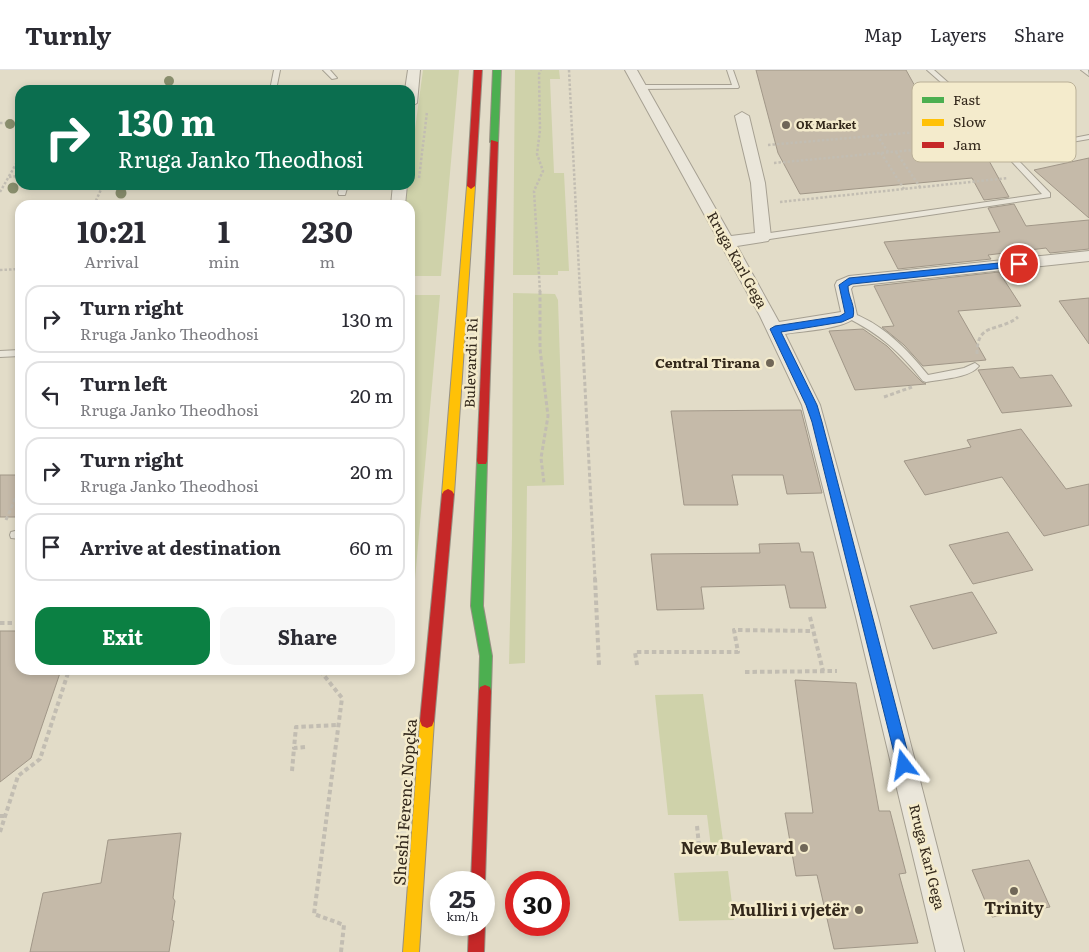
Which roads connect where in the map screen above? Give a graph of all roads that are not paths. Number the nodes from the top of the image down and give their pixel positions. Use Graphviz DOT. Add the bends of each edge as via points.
graph roads {
  1 [pos="277,70"];
  2 [pos="326,70"];
  3 [pos="414,70"];
  4 [pos="478,70"];
  5 [pos="497,70"];
  6 [pos="730,70"];
  7 [pos="930,70"];
  8 [pos="1084,70"];
  9 [pos="1089,74"];
  10 [pos="334,78"];
  11 [pos="636,78"];
  12 [pos="944,82"];
  13 [pos="274,85"];
  14 [pos="412,85"];
  15 [pos="742,116"];
  16 [pos="1089,137"];
  17 [pos="1076,139"];
  18 [pos="1016,162"];
  19 [pos="343,190"];
  20 [pos="342,193"];
  21 [pos="763,237"];
  22 [pos="727,242"];
  23 [pos="1089,256"];
  24 [pos="850,315"];
  25 [pos="775,329"];
  26 [pos="15,353"];
  27 [pos="0,354"];
  28 [pos="975,366"];
  29 [pos="432,655"];
  30 [pos="478,871"];
  31 [pos="477,936"];
  32 [pos="411,952"];
  33 [pos="476,952"];
  34 [pos="950,952"];
  1 -- 13 [label="lane"];
  2 -- 10 [label="lane"];
  3 -- 14 [label="street"];
  4 -- 29 [label="main road, Bulevardi i Ri" via="465,282 440,598"];
  5 -- 30 [label="main road, Bulevardi i Ri" via="478,606 486,656"];
  6 -- 11 [label="lane" via="736,87"];
  7 -- 12 [label="lane"];
  8 -- 9 [label="lane"];
  11 -- 22 [label="street, Rruga Karl Gega"];
  15 -- 21 [label="street" via="753,164"];
  16 -- 17 [label="lane"];
  18 -- 21 [label="lane" via="1047,195"];
  19 -- 20 [label="lane"];
  21 -- 22 [label="street"];
  22 -- 25 [label="street, Rruga Karl Gega"];
  23 -- 24 [label="street" via="849,281 843,285 843,292"];
  24 -- 25 [label="street"];
  24 -- 28 [label="lane" via="873,326 896,344 926,380"];
  25 -- 34 [label="street, Rruga Karl Gega" via="817,422"];
  26 -- 27 [label="lane"];
  29 -- 32 [label="main road, Sheshi Ferenc Nopçka"];
  31 -- 33 [label="main road"];
}
